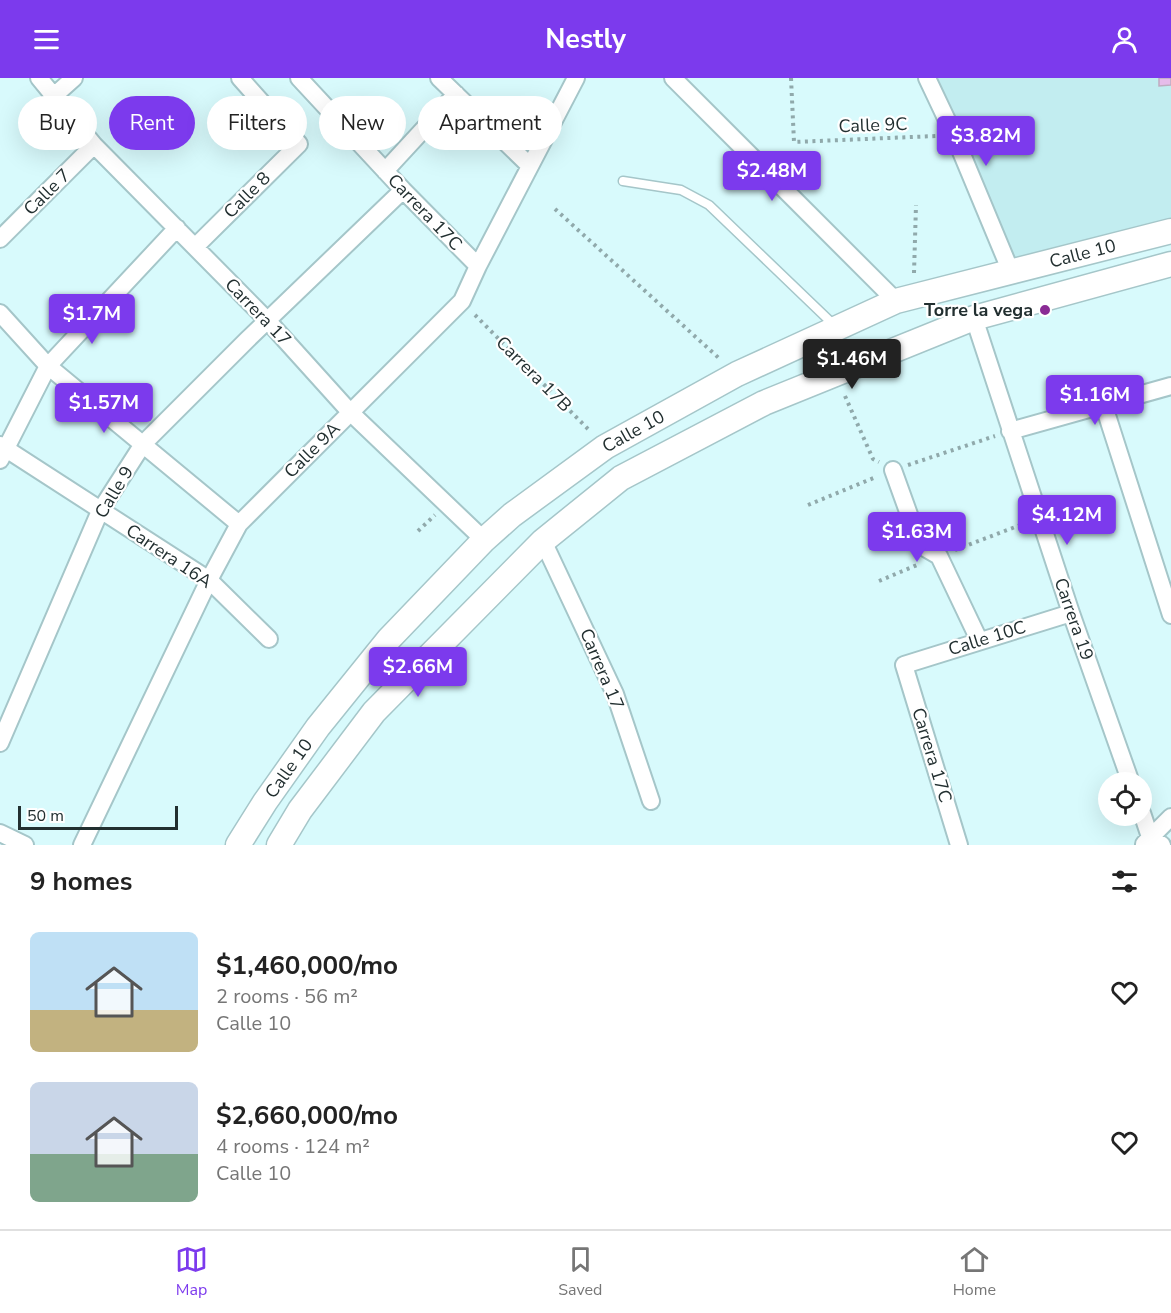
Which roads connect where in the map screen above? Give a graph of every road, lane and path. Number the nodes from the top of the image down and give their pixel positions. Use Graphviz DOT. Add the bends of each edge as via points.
graph roads {
  1 [pos="39,78"];
  2 [pos="74,78"];
  3 [pos="299,78"];
  4 [pos="439,78"];
  5 [pos="576,78"];
  6 [pos="673,78"];
  7 [pos="791,78"];
  8 [pos="927,78"];
  9 [pos="243,79"];
  10 [pos="456,94"];
  11 [pos="55,95"];
  12 [pos="954,135"];
  13 [pos="97,148"];
  14 [pos="89,150"];
  15 [pos="530,166"];
  16 [pos="385,171"];
  17 [pos="623,181"];
  18 [pos="403,190"];
  19 [pos="916,205"];
  20 [pos="555,209"];
  21 [pos="177,228"];
  22 [pos="1171,231"];
  23 [pos="0,239"];
  24 [pos="195,247"];
  25 [pos="1171,264"];
  26 [pos="478,266"];
  27 [pos="1011,273"];
  28 [pos="905,299"];
  29 [pos="462,301"];
  30 [pos="0,312"];
  31 [pos="974,318"];
  32 [pos="267,320"];
  33 [pos="838,328"];
  34 [pos="48,366"];
  35 [pos="737,374"];
  36 [pos="1171,386"];
  37 [pos="845,396"];
  38 [pos="1104,405"];
  39 [pos="350,411"];
  40 [pos="1010,430"];
  41 [pos="143,444"];
  42 [pos="605,447"];
  43 [pos="2,451"];
  44 [pos="893,470"];
  45 [pos="808,505"];
  46 [pos="100,511"];
  47 [pos="238,524"];
  48 [pos="484,540"];
  49 [pos="543,541"];
  50 [pos="209,580"];
  51 [pos="1071,613"];
  52 [pos="1171,615"];
  53 [pos="269,639"];
  54 [pos="979,640"];
  55 [pos="904,665"];
  56 [pos="0,743"];
  57 [pos="1127,772"];
  58 [pos="651,801"];
  59 [pos="1171,817"];
  60 [pos="1146,826"];
  61 [pos="0,833"];
  62 [pos="1152,842"];
  63 [pos="25,845"];
  64 [pos="82,845"];
  65 [pos="238,845"];
  66 [pos="279,845"];
  67 [pos="959,845"];
  1 -- 11 [label="street, Carrera 17"];
  2 -- 11 [label="street"];
  3 -- 16 [label="street, Carrera 17C"];
  4 -- 10 [label="street"];
  5 -- 15 [label="street, Calle 9A"];
  6 -- 28 [label="street"];
  7 -- 12 [label="path, Calle 9C" via="794,142"];
  8 -- 12 [label="street"];
  9 -- 24 [label="street, Calle 8" via="299,144"];
  10 -- 15 [label="street"];
  10 -- 16 [label="street"];
  12 -- 27 [label="street"];
  13 -- 21 [label="street, Carrera 17"];
  14 -- 23 [label="street, Calle 7"];
  15 -- 26 [label="street, Calle 9A"];
  16 -- 18 [label="street, Carrera 17C"];
  17 -- 33 [label="lane" via="681,190 709,205"];
  18 -- 26 [label="street, Carrera 17C"];
  18 -- 32 [label="street, Calle 9"];
  19 -- 28 [label="path"];
  20 -- 35 [label="path"];
  21 -- 24 [label="street, Carrera 17"];
  21 -- 34 [label="street"];
  22 -- 27 [label="main road, Calle 10"];
  24 -- 32 [label="street, Carrera 17"];
  25 -- 31 [label="main road, Calle 10"];
  26 -- 29 [label="street, Calle 9A"];
  27 -- 28 [label="main road, Calle 10"];
  28 -- 33 [label="main road, Calle 10"];
  29 -- 39 [label="street, Calle 9A"];
  29 -- 42 [label="path, Carrera 17B"];
  30 -- 34 [label="street"];
  31 -- 40 [label="street, Carrera 19"];
  31 -- 49 [label="main road, Calle 10" via="764,403 621,478"];
  32 -- 39 [label="street, Carrera 17"];
  32 -- 41 [label="street, Calle 9"];
  33 -- 35 [label="main road, Calle 10"];
  34 -- 41 [label="street"];
  34 -- 43 [label="street"];
  35 -- 42 [label="main road, Calle 10"];
  36 -- 38 [label="street"];
  37 -- 44 [label="path" via="873,459"];
  38 -- 40 [label="street"];
  38 -- 52 [label="street"];
  39 -- 47 [label="street, Calle 9A"];
  39 -- 48 [label="street, Carrera 17"];
  40 -- 44 [label="path"];
  40 -- 51 [label="street, Carrera 19"];
  41 -- 46 [label="street, Calle 9"];
  41 -- 47 [label="street"];
  42 -- 48 [label="main road, Calle 10"];
  43 -- 46 [label="street, Carrera 16A"];
  44 -- 45 [label="path"];
  44 -- 54 [label="street" via="920,545 939,556"];
  46 -- 50 [label="street, Carrera 16A"];
  46 -- 56 [label="street, Calle 9"];
  47 -- 50 [label="street, Calle 9A"];
  48 -- 65 [label="main road, Calle 10" via="389,639 339,700"];
  49 -- 58 [label="street, Carrera 17" via="615,694"];
  49 -- 66 [label="main road, Calle 10" via="374,712 300,810"];
  50 -- 53 [label="street, Carrera 16A"];
  50 -- 64 [label="street, Calle 9A"];
  51 -- 54 [label="street, Calle 10C"];
  51 -- 57 [label="street, Carrera 19"];
  54 -- 55 [label="street, Calle 10C"];
  55 -- 67 [label="street, Carrera 17C"];
  59 -- 62 [label="street"];
  60 -- 62 [label="street"];
  61 -- 63 [label="street"];
}
